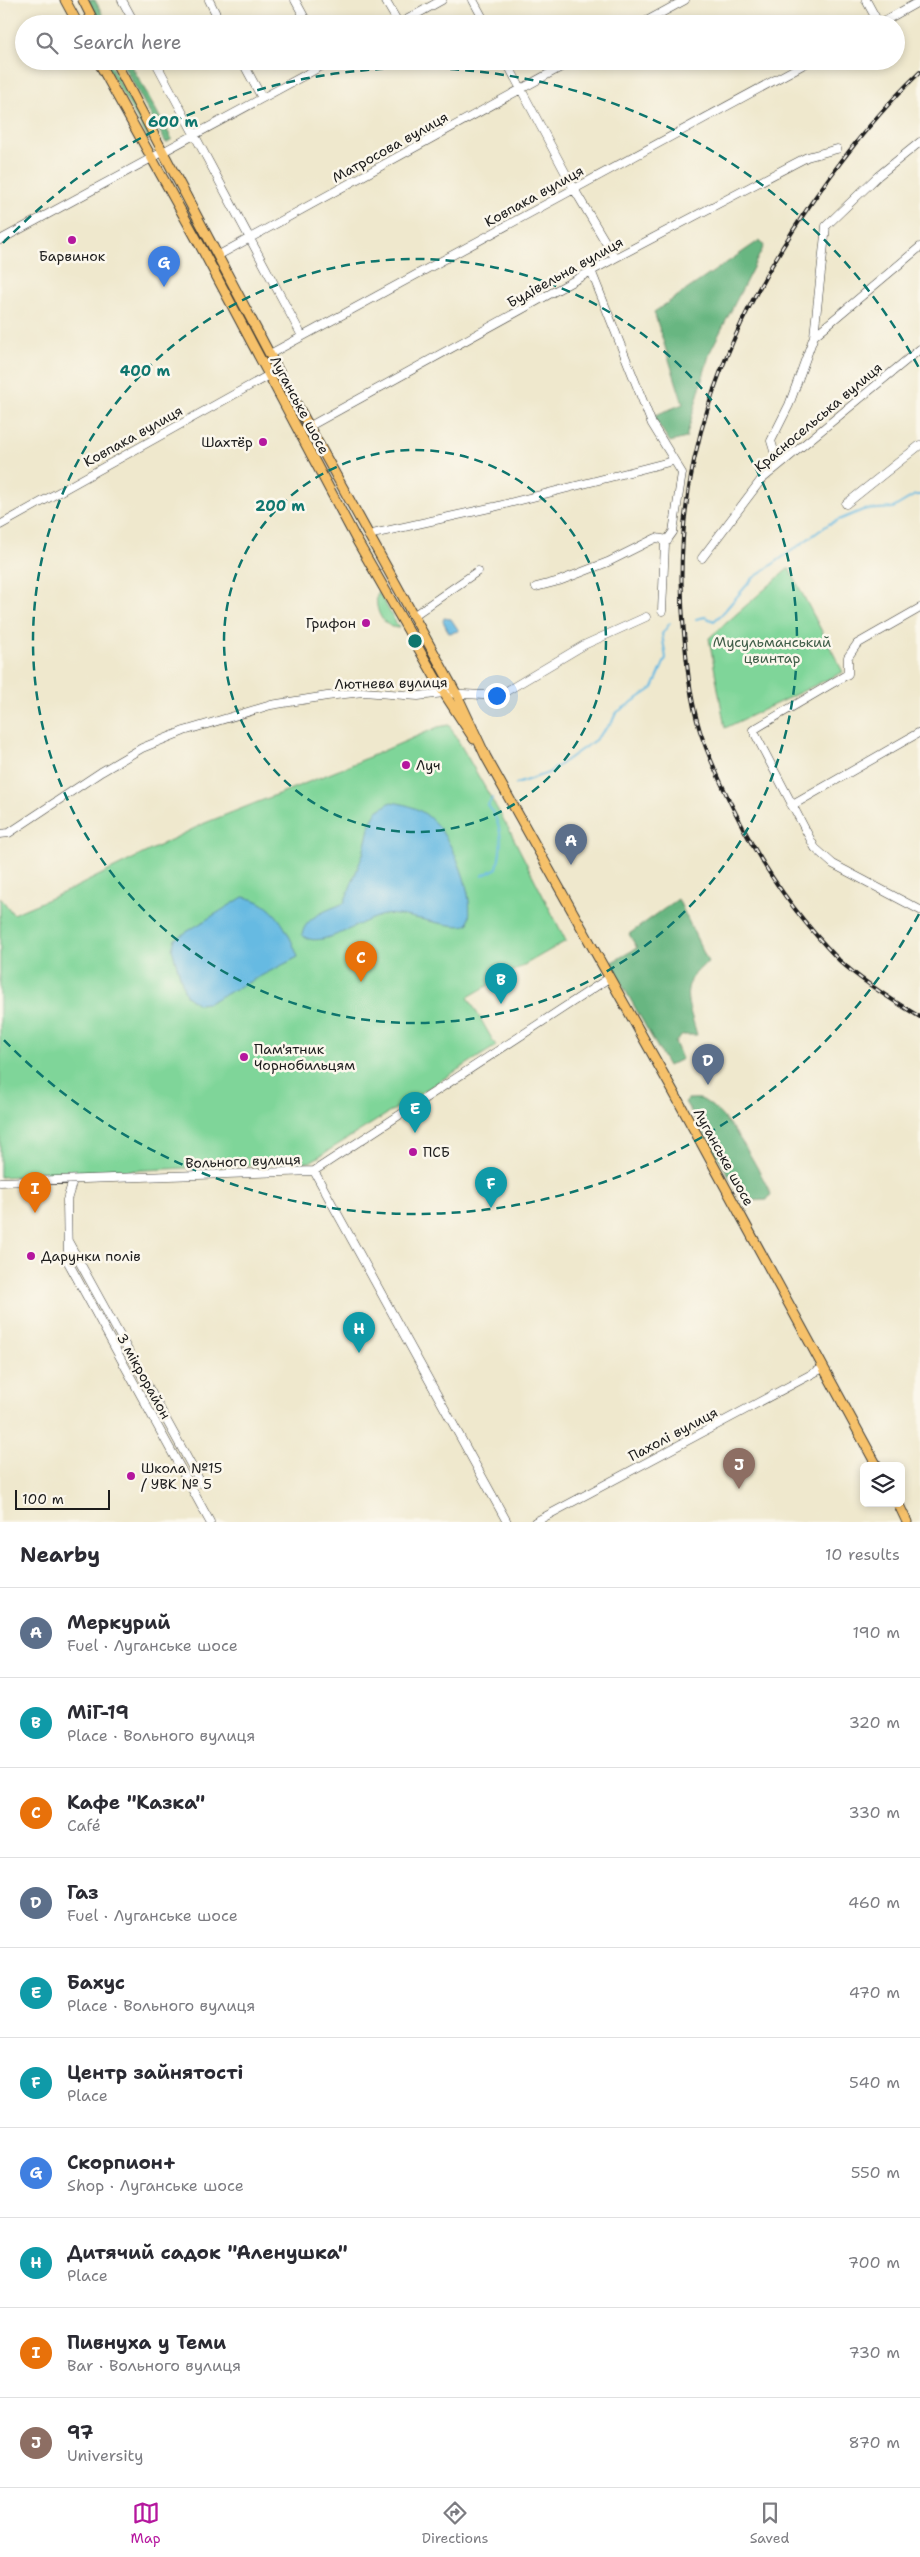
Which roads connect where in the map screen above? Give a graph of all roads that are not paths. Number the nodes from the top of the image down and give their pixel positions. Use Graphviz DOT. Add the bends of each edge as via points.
graph roads {
  1 [pos="66,0"];
  2 [pos="83,0"];
  3 [pos="122,0"];
  4 [pos="208,0"];
  5 [pos="295,0"];
  6 [pos="385,0"];
  7 [pos="442,0"];
  8 [pos="473,0"];
  9 [pos="685,0"];
  10 [pos="866,0"];
  11 [pos="920,1"];
  12 [pos="74,15"];
  13 [pos="90,15"];
  14 [pos="130,15"];
  15 [pos="217,15"];
  16 [pos="303,15"];
  17 [pos="394,15"];
  18 [pos="415,15"];
  19 [pos="481,15"];
  20 [pos="658,15"];
  21 [pos="874,15"];
  22 [pos="895,15"];
  23 [pos="103,70"];
  24 [pos="120,70"];
  25 [pos="160,70"];
  26 [pos="247,70"];
  27 [pos="314,70"];
  28 [pos="511,70"];
  29 [pos="556,70"];
  30 [pos="793,70"];
  31 [pos="521,89"];
  32 [pos="262,98"];
  33 [pos="196,134"];
  34 [pos="920,142"];
  35 [pos="838,149"];
  36 [pos="162,153"];
  37 [pos="151,159"];
  38 [pos="574,189"];
  39 [pos="250,239"];
  40 [pos="0,240"];
  41 [pos="920,247"];
  42 [pos="219,256"];
  43 [pos="615,258"];
  44 [pos="592,273"];
  45 [pos="302,336"];
  46 [pos="814,336"];
  47 [pos="920,349"];
  48 [pos="270,354"];
  49 [pos="278,370"];
  50 [pos="268,375"];
  51 [pos="310,426"];
  52 [pos="920,445"];
  53 [pos="673,461"];
  54 [pos="778,464"];
  55 [pos="846,504"];
  56 [pos="0,525"];
  57 [pos="368,534"];
  58 [pos="668,540"];
  59 [pos="702,558"];
  60 [pos="478,571"];
  61 [pos="536,587"];
  62 [pos="920,608"];
  63 [pos="662,611"];
  64 [pos="413,616"];
  65 [pos="646,618"];
  66 [pos="444,693"];
  67 [pos="457,695"];
  68 [pos="920,732"];
  69 [pos="486,757"];
  70 [pos="791,806"];
  71 [pos="0,834"];
  72 [pos="920,910"];
  73 [pos="609,978"];
  74 [pos="314,1171"];
  75 [pos="74,1180"];
  76 [pos="0,1182"];
  77 [pos="67,1239"];
  78 [pos="823,1368"];
  79 [pos="875,1462"];
  80 [pos="201,1483"];
  81 [pos="900,1507"];
  82 [pos="210,1522"];
  83 [pos="507,1522"];
  84 [pos="535,1522"];
  85 [pos="907,1522"];
  1 -- 12 [label="main road"];
  2 -- 13 [label="main road"];
  3 -- 14 [label="street"];
  4 -- 15 [label="street"];
  5 -- 16 [label="street"];
  6 -- 17 [label="street"];
  7 -- 18 [label="street"];
  8 -- 19 [label="street"];
  9 -- 20 [label="street"];
  10 -- 21 [label="street"];
  11 -- 22 [label="street"];
  23 -- 37 [label="main road, Луганське шосе"];
  24 -- 36 [label="main road, Луганське шосе"];
  25 -- 33 [label="street"];
  26 -- 32 [label="street"];
  27 -- 32 [label="street"];
  28 -- 31 [label="street"];
  29 -- 31 [label="street, Матросова вулиця"];
  30 -- 38 [label="street, Ковпака вулиця"];
  31 -- 38 [label="street"];
  31 -- 39 [label="street, Матросова вулиця"];
  32 -- 33 [label="street"];
  33 -- 36 [label="street"];
  33 -- 39 [label="street"];
  34 -- 46 [label="street" via="878,176 826,226"];
  35 -- 43 [label="street, Будівельна вулиця" via="807,157"];
  36 -- 37 [label="street"];
  36 -- 42 [label="main road, Луганське шосе"];
  37 -- 40 [label="street"];
  37 -- 50 [label="main road, Луганське шосе"];
  38 -- 43 [label="street"];
  38 -- 45 [label="street, Ковпака вулиця"];
  39 -- 42 [label="street, Матросова вулиця"];
  39 -- 45 [label="street"];
  41 -- 46 [label="street"];
  42 -- 48 [label="main road, Луганське шосе"];
  43 -- 44 [label="street, Будівельна вулиця"];
  44 -- 51 [label="street, Будівельна вулиця"];
  44 -- 53 [label="street" via="652,424"];
  45 -- 48 [label="street, Ковпака вулиця"];
  46 -- 54 [label="street" via="789,405 771,442"];
  47 -- 54 [label="street, Красносельська вулиця"];
  48 -- 49 [label="main road, Луганське шосе"];
  49 -- 50 [label="street, Ковпака вулиця"];
  49 -- 51 [label="main road, Луганське шосе"];
  50 -- 56 [label="street, Ковпака вулиця"];
  50 -- 66 [label="main road, Луганське шосе"];
  51 -- 57 [label="main road, Луганське шосе"];
  52 -- 55 [label="street"];
  53 -- 57 [label="street" via="494,507"];
  53 -- 58 [label="street" via="682,473 673,532"];
  54 -- 59 [label="street, Красносельська вулиця" via="761,480"];
  57 -- 64 [label="main road, Луганське шосе"];
  58 -- 61 [label="street" via="656,538 608,562"];
  58 -- 63 [label="street" via="665,543"];
  60 -- 64 [label="street"];
  62 -- 70 [label="street" via="857,644 848,657 848,674 753,730"];
  64 -- 67 [label="main road, Луганське шосе"];
  65 -- 67 [label="street, Лютнева вулиця" via="584,645 504,692 483,696"];
  66 -- 67 [label="street, Лютнева вулиця"];
  66 -- 69 [label="main road, Луганське шосе"];
  66 -- 71 [label="street, Лютнева вулиця" via="418,696 363,692 327,696 271,705 184,731 142,748 9,833"];
  67 -- 69 [label="main road, Луганське шосе"];
  68 -- 70 [label="street"];
  69 -- 73 [label="main road, Луганське шосе"];
  70 -- 72 [label="street" via="815,848 833,864"];
  73 -- 74 [label="street, Вольного вулиця"];
  73 -- 78 [label="main road, Луганське шосе"];
  74 -- 75 [label="street, Вольного вулиця"];
  74 -- 83 [label="street"];
  75 -- 76 [label="street, Вольного вулиця"];
  75 -- 77 [label="street, 3 мікрорайон" via="68,1200"];
  77 -- 80 [label="street, 3 мікрорайон"];
  77 -- 82 [label="street, 3 мікрорайон" via="68,1262"];
  78 -- 79 [label="main road, Луганське шосе"];
  78 -- 84 [label="street, Пахолі вулиця"];
  81 -- 85 [label="main road"];
}
